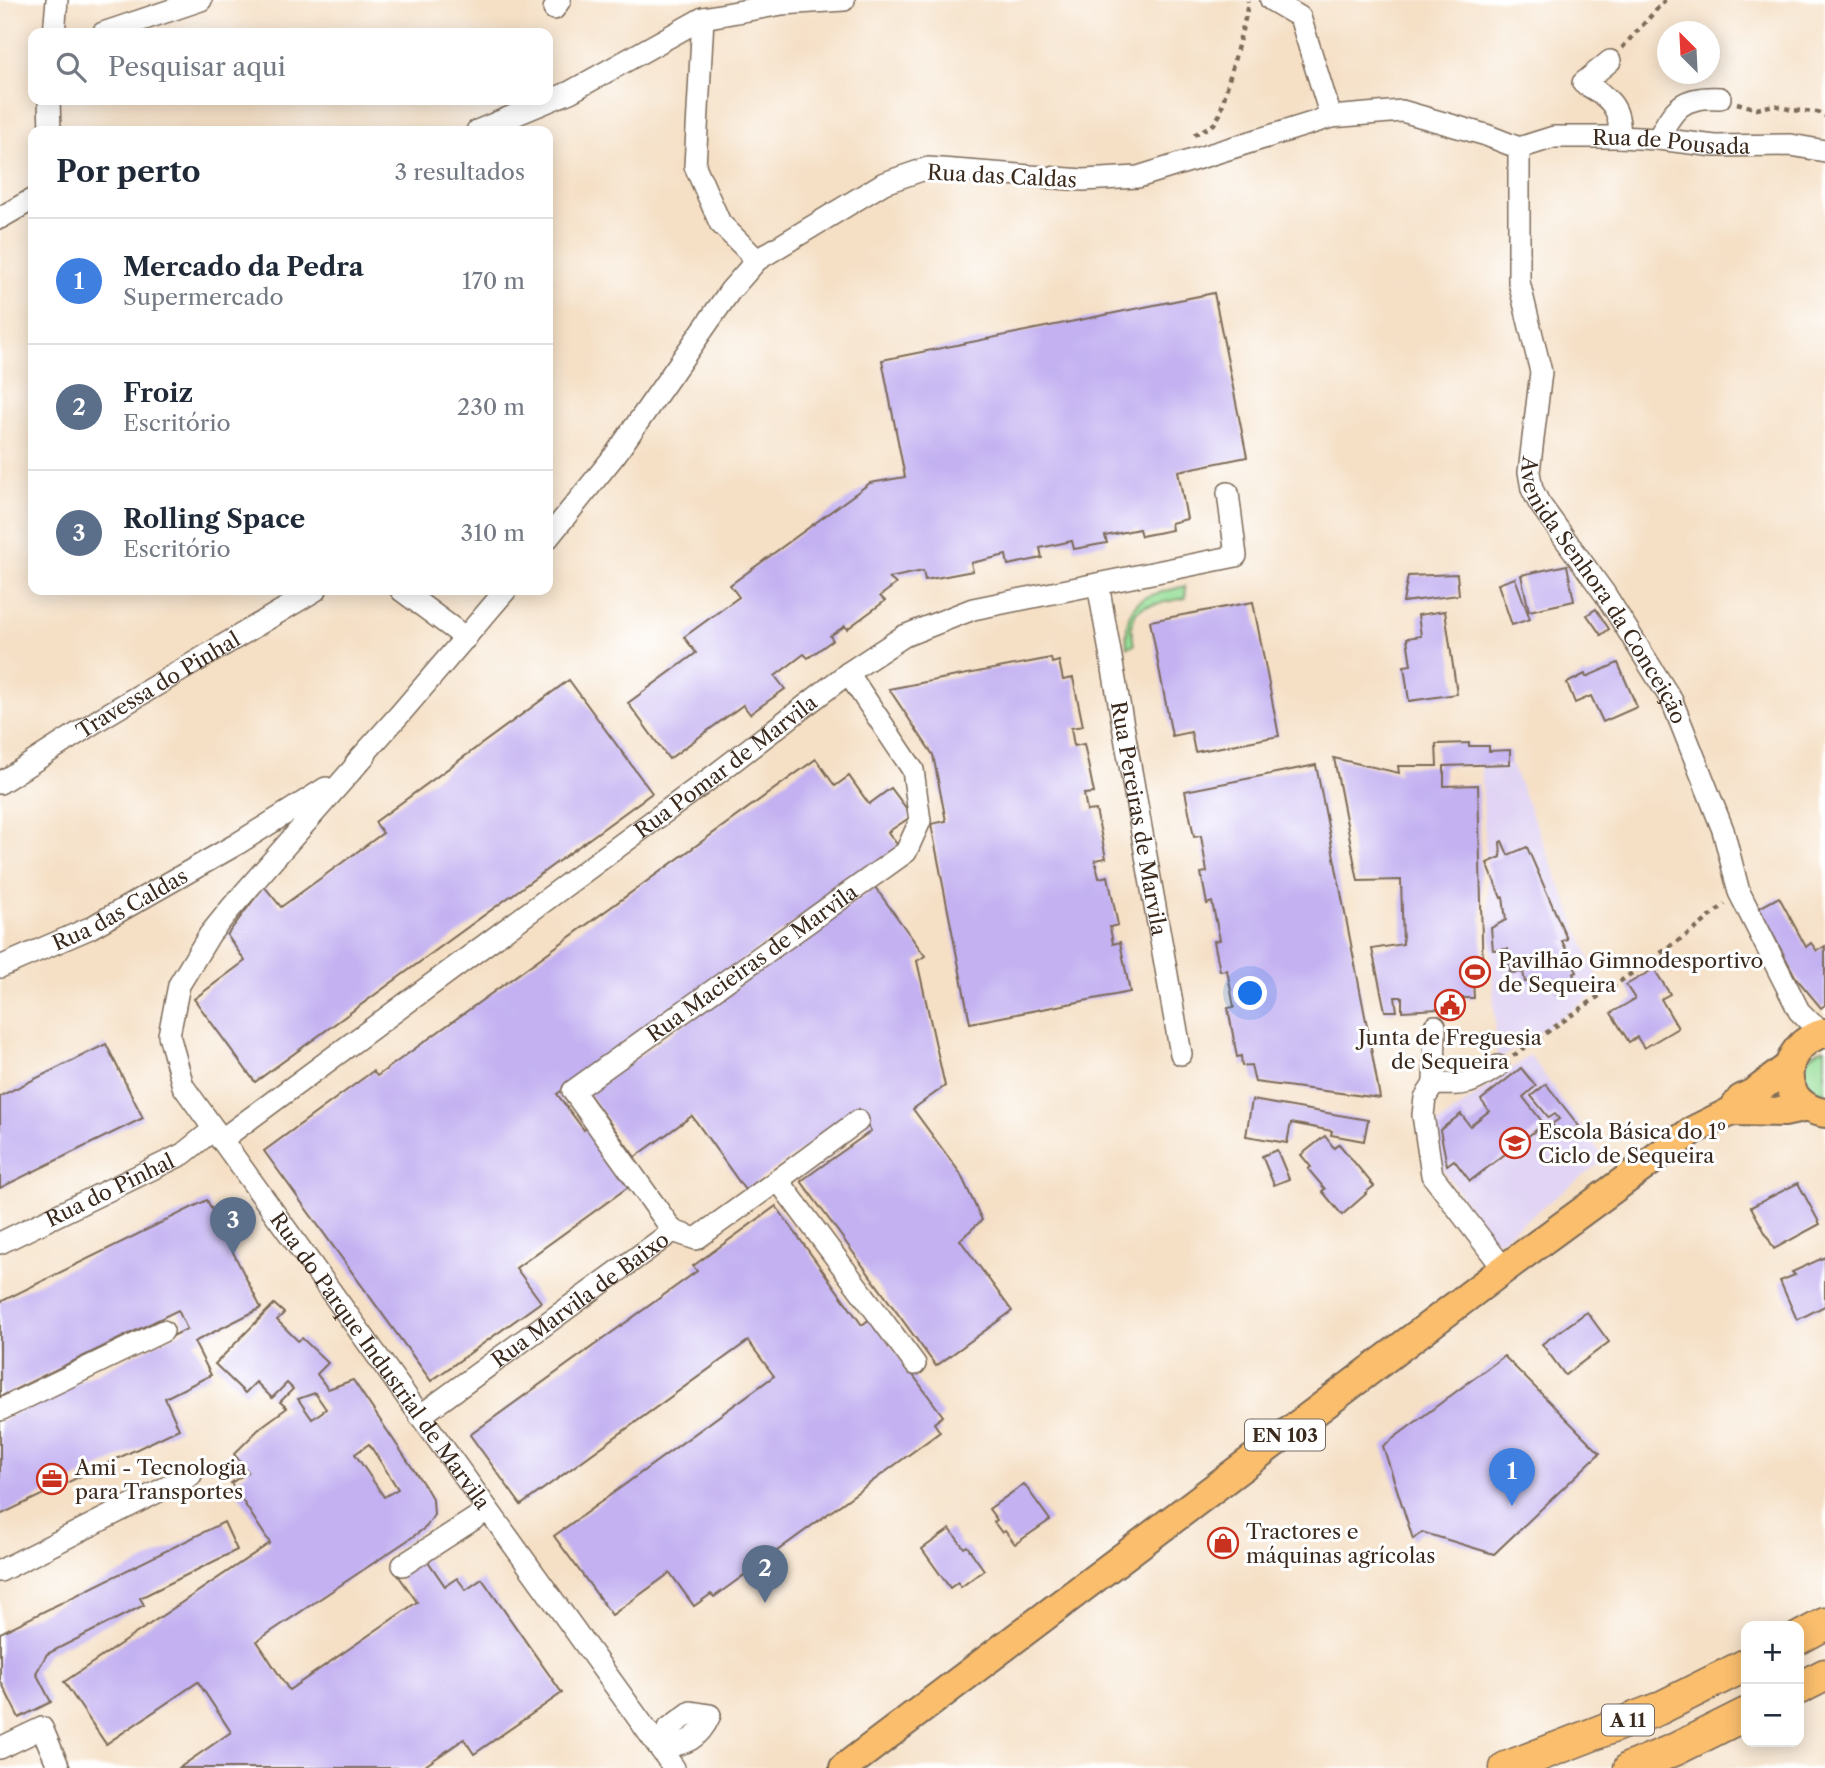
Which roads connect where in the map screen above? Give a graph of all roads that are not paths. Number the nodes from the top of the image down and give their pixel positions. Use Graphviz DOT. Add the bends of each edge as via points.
graph roads {
  1 [pos="57,0"];
  2 [pos="201,0"];
  3 [pos="844,0"];
  4 [pos="1271,0"];
  5 [pos="781,2"];
  6 [pos="1303,9"];
  7 [pos="703,18"];
  8 [pos="54,28"];
  9 [pos="118,28"];
  10 [pos="1610,61"];
  11 [pos="1720,98"];
  12 [pos="553,99"];
  13 [pos="49,105"];
  14 [pos="539,105"];
  15 [pos="1331,117"];
  16 [pos="50,126"];
  17 [pos="489,126"];
  18 [pos="1619,137"];
  19 [pos="1658,139"];
  20 [pos="1520,148"];
  21 [pos="1825,151"];
  22 [pos="28,202"];
  23 [pos="0,218"];
  24 [pos="757,260"];
  25 [pos="1228,493"];
  26 [pos="553,532"];
  27 [pos="1098,584"];
  28 [pos="308,595"];
  29 [pos="408,595"];
  30 [pos="502,595"];
  31 [pos="466,638"];
  32 [pos="848,673"];
  33 [pos="366,754"];
  34 [pos="0,783"];
  35 [pos="259,831"];
  36 [pos="237,844"];
  37 [pos="284,847"];
  38 [pos="264,870"];
  39 [pos="210,934"];
  40 [pos="0,967"];
  41 [pos="1435,1026"];
  42 [pos="1810,1044"];
  43 [pos="1181,1054"];
  44 [pos="1498,1066"];
  45 [pos="1434,1084"];
  46 [pos="1816,1110"];
  47 [pos="1732,1111"];
  48 [pos="858,1121"];
  49 [pos="218,1134"];
  50 [pos="778,1180"];
  51 [pos="673,1231"];
  52 [pos="0,1243"];
  53 [pos="1504,1269"];
  54 [pos="163,1331"];
  55 [pos="915,1364"];
  56 [pos="0,1410"];
  57 [pos="421,1416"];
  58 [pos="191,1475"];
  59 [pos="488,1510"];
  60 [pos="403,1564"];
  61 [pos="0,1571"];
  62 [pos="1825,1624"];
  63 [pos="1804,1635"];
  64 [pos="1741,1668"];
  65 [pos="1825,1675"];
  66 [pos="1804,1686"];
  67 [pos="1741,1716"];
  68 [pos="2,1742"];
  69 [pos="59,1768"];
  70 [pos="674,1768"];
  71 [pos="844,1768"];
  72 [pos="1506,1768"];
  73 [pos="1629,1768"];
  1 -- 8 [label="street"];
  2 -- 9 [label="street"];
  3 -- 5 [label="street"];
  4 -- 6 [label="street"];
  5 -- 7 [label="street"];
  6 -- 15 [label="street"];
  7 -- 12 [label="street"];
  7 -- 24 [label="street" via="695,166 720,223"];
  10 -- 18 [label="street" via="1583,83 1609,99 1618,117"];
  11 -- 19 [label="street" via="1687,100"];
  13 -- 16 [label="street"];
  14 -- 17 [label="street"];
  15 -- 20 [label="street, Rua das Caldas" via="1402,111"];
  15 -- 24 [label="street, Rua das Caldas" via="1138,177 1083,180 928,168 884,184"];
  18 -- 19 [label="street, Rua de Pousada"];
  18 -- 20 [label="street, Rua de Pousada" via="1554,138"];
  19 -- 21 [label="street, Rua de Pousada" via="1715,146 1791,145"];
  20 -- 42 [label="street, Avenida Senhora da Conceição" via="1519,282 1541,372 1529,472 1532,489 1672,701 1723,830 1739,892 1800,1010 1812,1024"];
  22 -- 23 [label="street"];
  24 -- 26 [label="street, Rua das Caldas"];
  25 -- 27 [label="street, Rua Pomar de Marvila" via="1236,556"];
  27 -- 32 [label="street, Rua Pomar de Marvila" via="973,609 904,636"];
  27 -- 43 [label="street, Rua Pereiras de Marvila"];
  28 -- 34 [label="street, Travessa do Pinhal"];
  29 -- 31 [label="street"];
  30 -- 31 [label="street, Rua das Caldas"];
  31 -- 33 [label="street, Rua das Caldas"];
  32 -- 49 [label="street, Rua Pomar de Marvila" via="719,772"];
  32 -- 51 [label="street, Rua Macieiras de Marvila" via="913,770 920,821 906,852 573,1091"];
  33 -- 35 [label="street, Rua das Caldas" via="314,797"];
  33 -- 37 [label="street, Rua das Caldas"];
  35 -- 36 [label="street, Rua das Caldas"];
  35 -- 37 [label="street" via="273,832"];
  36 -- 38 [label="street" via="257,852"];
  36 -- 40 [label="street, Rua das Caldas" via="90,928"];
  37 -- 38 [label="street, Rua das Caldas"];
  38 -- 39 [label="street, Rua das Caldas"];
  39 -- 49 [label="street, Rua do Parque Industrial de Marvila" via="179,985 169,1035 183,1086"];
  41 -- 45 [label="street"];
  42 -- 46 [label="main road, EN 103" via="1791,1086 1797,1098"];
  42 -- 47 [label="main road, EN 103" via="1755,1092 1741,1098"];
  44 -- 45 [label="street" via="1475,1082"];
  45 -- 53 [label="street" via="1425,1098 1423,1115 1432,1175"];
  46 -- 47 [label="main road, EN 103"];
  47 -- 53 [label="main road, EN 103" via="1692,1131"];
  48 -- 50 [label="street, Rua Marvila de Baixo"];
  49 -- 52 [label="street, Rua do Pinhal"];
  49 -- 57 [label="street, Rua do Parque Industrial de Marvila"];
  50 -- 51 [label="street, Rua Marvila de Baixo" via="696,1239"];
  50 -- 55 [label="street"];
  51 -- 57 [label="street, Rua Marvila de Baixo"];
  53 -- 71 [label="main road, EN 103"];
  54 -- 56 [label="street"];
  57 -- 59 [label="street, Rua do Parque Industrial de Marvila"];
  58 -- 61 [label="street"];
  59 -- 60 [label="street"];
  59 -- 70 [label="street, Rua do Parque Industrial de Marvila"];
  62 -- 63 [label="highway"];
  64 -- 72 [label="highway, A 11" via="1658,1709"];
  65 -- 66 [label="highway"];
  67 -- 73 [label="highway, A 11"];
  68 -- 69 [label="street" via="42,1728"];
}
